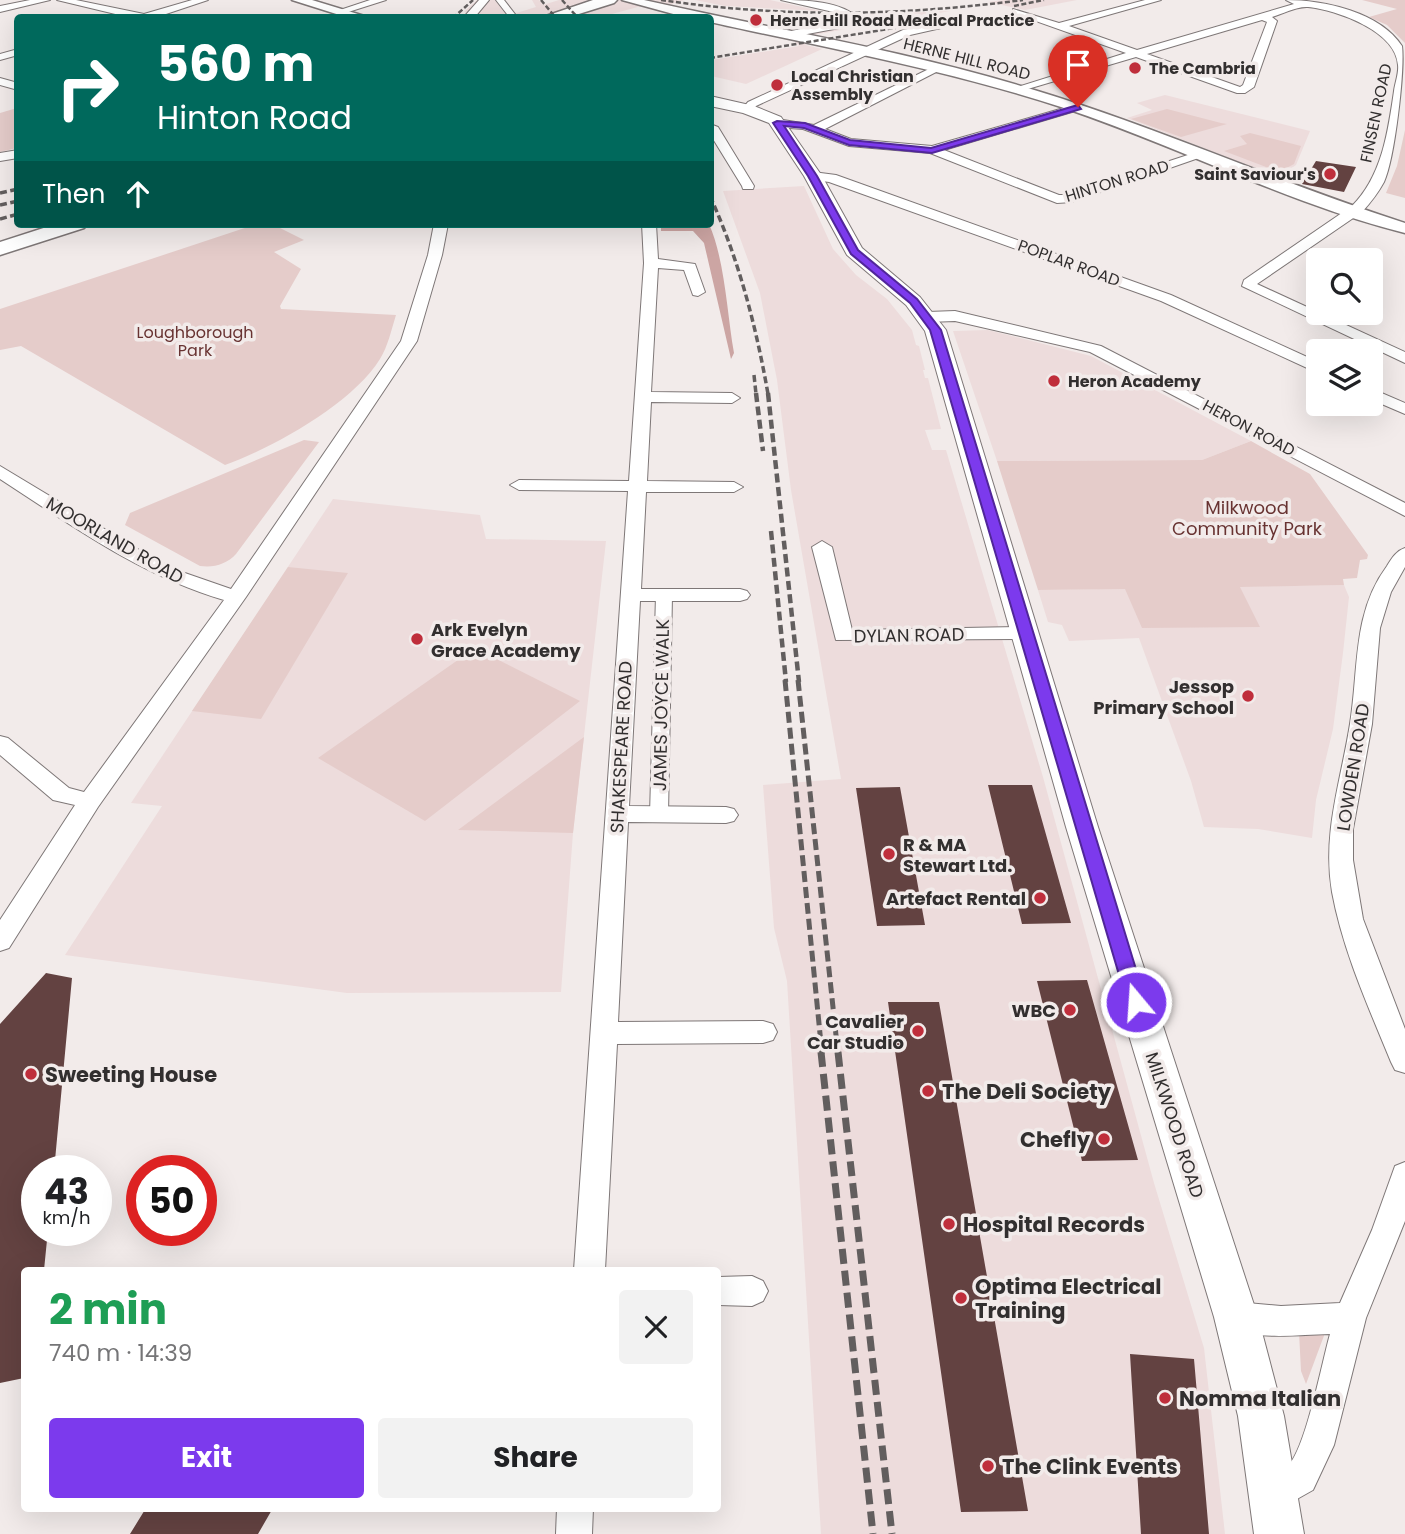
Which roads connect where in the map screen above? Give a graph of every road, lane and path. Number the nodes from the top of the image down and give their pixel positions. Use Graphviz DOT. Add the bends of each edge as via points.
graph roads {
  1 [pos="45,0"];
  2 [pos="62,0"];
  3 [pos="298,0"];
  4 [pos="381,0"];
  5 [pos="484,0"];
  6 [pos="500,0"];
  7 [pos="609,0"];
  8 [pos="628,0"];
  9 [pos="786,0"];
  10 [pos="837,0"];
  11 [pos="1156,0"];
  12 [pos="1291,0"];
  13 [pos="197,1"];
  14 [pos="1304,4"];
  15 [pos="817,7"];
  16 [pos="0,9"];
  17 [pos="342,11"];
  18 [pos="1017,11"];
  19 [pos="129,14"];
  20 [pos="153,14"];
  21 [pos="352,14"];
  22 [pos="472,14"];
  23 [pos="511,14"];
  24 [pos="561,14"];
  25 [pos="690,14"];
  26 [pos="1263,16"];
  27 [pos="714,19"];
  28 [pos="937,26"];
  29 [pos="1058,26"];
  30 [pos="786,35"];
  31 [pos="864,53"];
  32 [pos="1135,54"];
  33 [pos="937,69"];
  34 [pos="1017,89"];
  35 [pos="714,102"];
  36 [pos="1078,107"];
  37 [pos="748,109"];
  38 [pos="777,123"];
  39 [pos="714,130"];
  40 [pos="816,130"];
  41 [pos="932,150"];
  42 [pos="1204,154"];
  43 [pos="813,176"];
  44 [pos="748,186"];
  45 [pos="1351,212"];
  46 [pos="64,228"];
  47 [pos="439,228"];
  48 [pos="649,228"];
  49 [pos="1405,228"];
  50 [pos="0,248"];
  51 [pos="650,263"];
  52 [pos="698,292"];
  53 [pos="928,317"];
  54 [pos="1403,356"];
  55 [pos="1306,362"];
  56 [pos="643,397"];
  57 [pos="732,398"];
  58 [pos="1383,399"];
  59 [pos="1405,410"];
  60 [pos="1,473"];
  61 [pos="519,485"];
  62 [pos="637,486"];
  63 [pos="734,487"];
  64 [pos="1405,510"];
  65 [pos="822,547"];
  66 [pos="1405,555"];
  67 [pos="630,595"];
  68 [pos="664,595"];
  69 [pos="740,595"];
  70 [pos="236,597"];
  71 [pos="1024,633"];
  72 [pos="0,744"];
  73 [pos="90,801"];
  74 [pos="618,814"];
  75 [pos="659,815"];
  76 [pos="726,815"];
  77 [pos="0,941"];
  78 [pos="763,1032"];
  79 [pos="604,1033"];
  80 [pos="1405,1062"];
  81 [pos="1405,1175"];
  82 [pos="589,1267"];
  83 [pos="721,1291"];
  84 [pos="752,1291"];
  85 [pos="1236,1317"];
  86 [pos="1350,1318"];
  87 [pos="1275,1494"];
  88 [pos="575,1512"];
  89 [pos="574,1534"];
  90 [pos="1279,1534"];
  1 -- 16 [label="street"];
  2 -- 19 [label="street"];
  3 -- 17 [label="street"];
  4 -- 17 [label="street"];
  5 -- 22 [label="street"];
  6 -- 23 [label="street"];
  7 -- 24 [label="main road"];
  8 -- 25 [label="street, HERNE HILL ROAD"];
  9 -- 15 [label="street"];
  10 -- 15 [label="street"];
  11 -- 29 [label="street"];
  12 -- 14 [label="street, FINSEN ROAD"];
  13 -- 20 [label="street"];
  14 -- 26 [label="street"];
  14 -- 45 [label="street, FINSEN ROAD" via="1373,24 1400,52 1404,65 1378,178"];
  15 -- 30 [label="street" via="845,12 855,19"];
  17 -- 21 [label="street"];
  18 -- 29 [label="street"];
  26 -- 32 [label="street"];
  26 -- 32 [label="street" via="1272,21 1248,87 1241,91"];
  27 -- 30 [label="street, HERNE HILL ROAD"];
  28 -- 31 [label="street" via="907,32"];
  29 -- 32 [label="street"];
  30 -- 31 [label="street, HERNE HILL ROAD"];
  31 -- 33 [label="street, HERNE HILL ROAD"];
  31 -- 37 [label="street"];
  32 -- 34 [label="street"];
  33 -- 34 [label="street, HERNE HILL ROAD"];
  33 -- 40 [label="street"];
  34 -- 36 [label="street, HERNE HILL ROAD"];
  35 -- 37 [label="main road, HINTON ROAD"];
  36 -- 41 [label="street"];
  36 -- 42 [label="street, HERNE HILL ROAD"];
  37 -- 38 [label="main road, HINTON ROAD"];
  38 -- 40 [label="street, HINTON ROAD"];
  38 -- 43 [label="main road, MILKWOOD ROAD"];
  39 -- 44 [label="street"];
  40 -- 41 [label="street, HINTON ROAD" via="849,142"];
  41 -- 42 [label="street, HINTON ROAD" via="1063,200"];
  42 -- 45 [label="street, HERNE HILL ROAD"];
  43 -- 53 [label="main road, MILKWOOD ROAD" via="854,251"];
  43 -- 55 [label="street, POPLAR ROAD" via="842,181 1166,298"];
  45 -- 49 [label="street, HERNE HILL ROAD"];
  45 -- 54 [label="street" via="1249,286"];
  46 -- 50 [label="main road"];
  47 -- 70 [label="street" via="409,341"];
  48 -- 51 [label="street, SHAKESPEARE ROAD"];
  51 -- 52 [label="street" via="690,267"];
  51 -- 56 [label="street, SHAKESPEARE ROAD"];
  53 -- 64 [label="street, HERON ROAD" via="954,316 1095,349"];
  53 -- 71 [label="main road, MILKWOOD ROAD"];
  56 -- 57 [label="street"];
  56 -- 62 [label="street, SHAKESPEARE ROAD"];
  58 -- 59 [label="street"];
  60 -- 70 [label="street, MOORLAND ROAD" via="171,575"];
  61 -- 62 [label="street"];
  62 -- 63 [label="street"];
  62 -- 67 [label="street, SHAKESPEARE ROAD"];
  65 -- 71 [label="street, DYLAN ROAD" via="843,636"];
  66 -- 80 [label="street, LOWDEN ROAD" via="1375,600 1366,641 1361,732 1340,846 1347,904 1361,953"];
  67 -- 68 [label="street, JAMES JOYCE WALK"];
  67 -- 74 [label="street, SHAKESPEARE ROAD"];
  68 -- 69 [label="street, JAMES JOYCE WALK"];
  68 -- 75 [label="street, JAMES JOYCE WALK"];
  70 -- 73 [label="street"];
  71 -- 85 [label="main road, MILKWOOD ROAD"];
  72 -- 73 [label="street" via="61,794"];
  73 -- 77 [label="street"];
  74 -- 75 [label="street, JAMES JOYCE WALK"];
  74 -- 79 [label="street, SHAKESPEARE ROAD"];
  75 -- 76 [label="street, JAMES JOYCE WALK"];
  78 -- 79 [label="street"];
  79 -- 82 [label="street, SHAKESPEARE ROAD"];
  81 -- 86 [label="street"];
  83 -- 84 [label="street"];
  85 -- 86 [label="street" via="1281,1321"];
  85 -- 87 [label="main road, MILKWOOD ROAD"];
  86 -- 87 [label="street" via="1317,1445 1301,1478"];
  87 -- 90 [label="main road, MILKWOOD ROAD"];
  88 -- 89 [label="street"];
}
